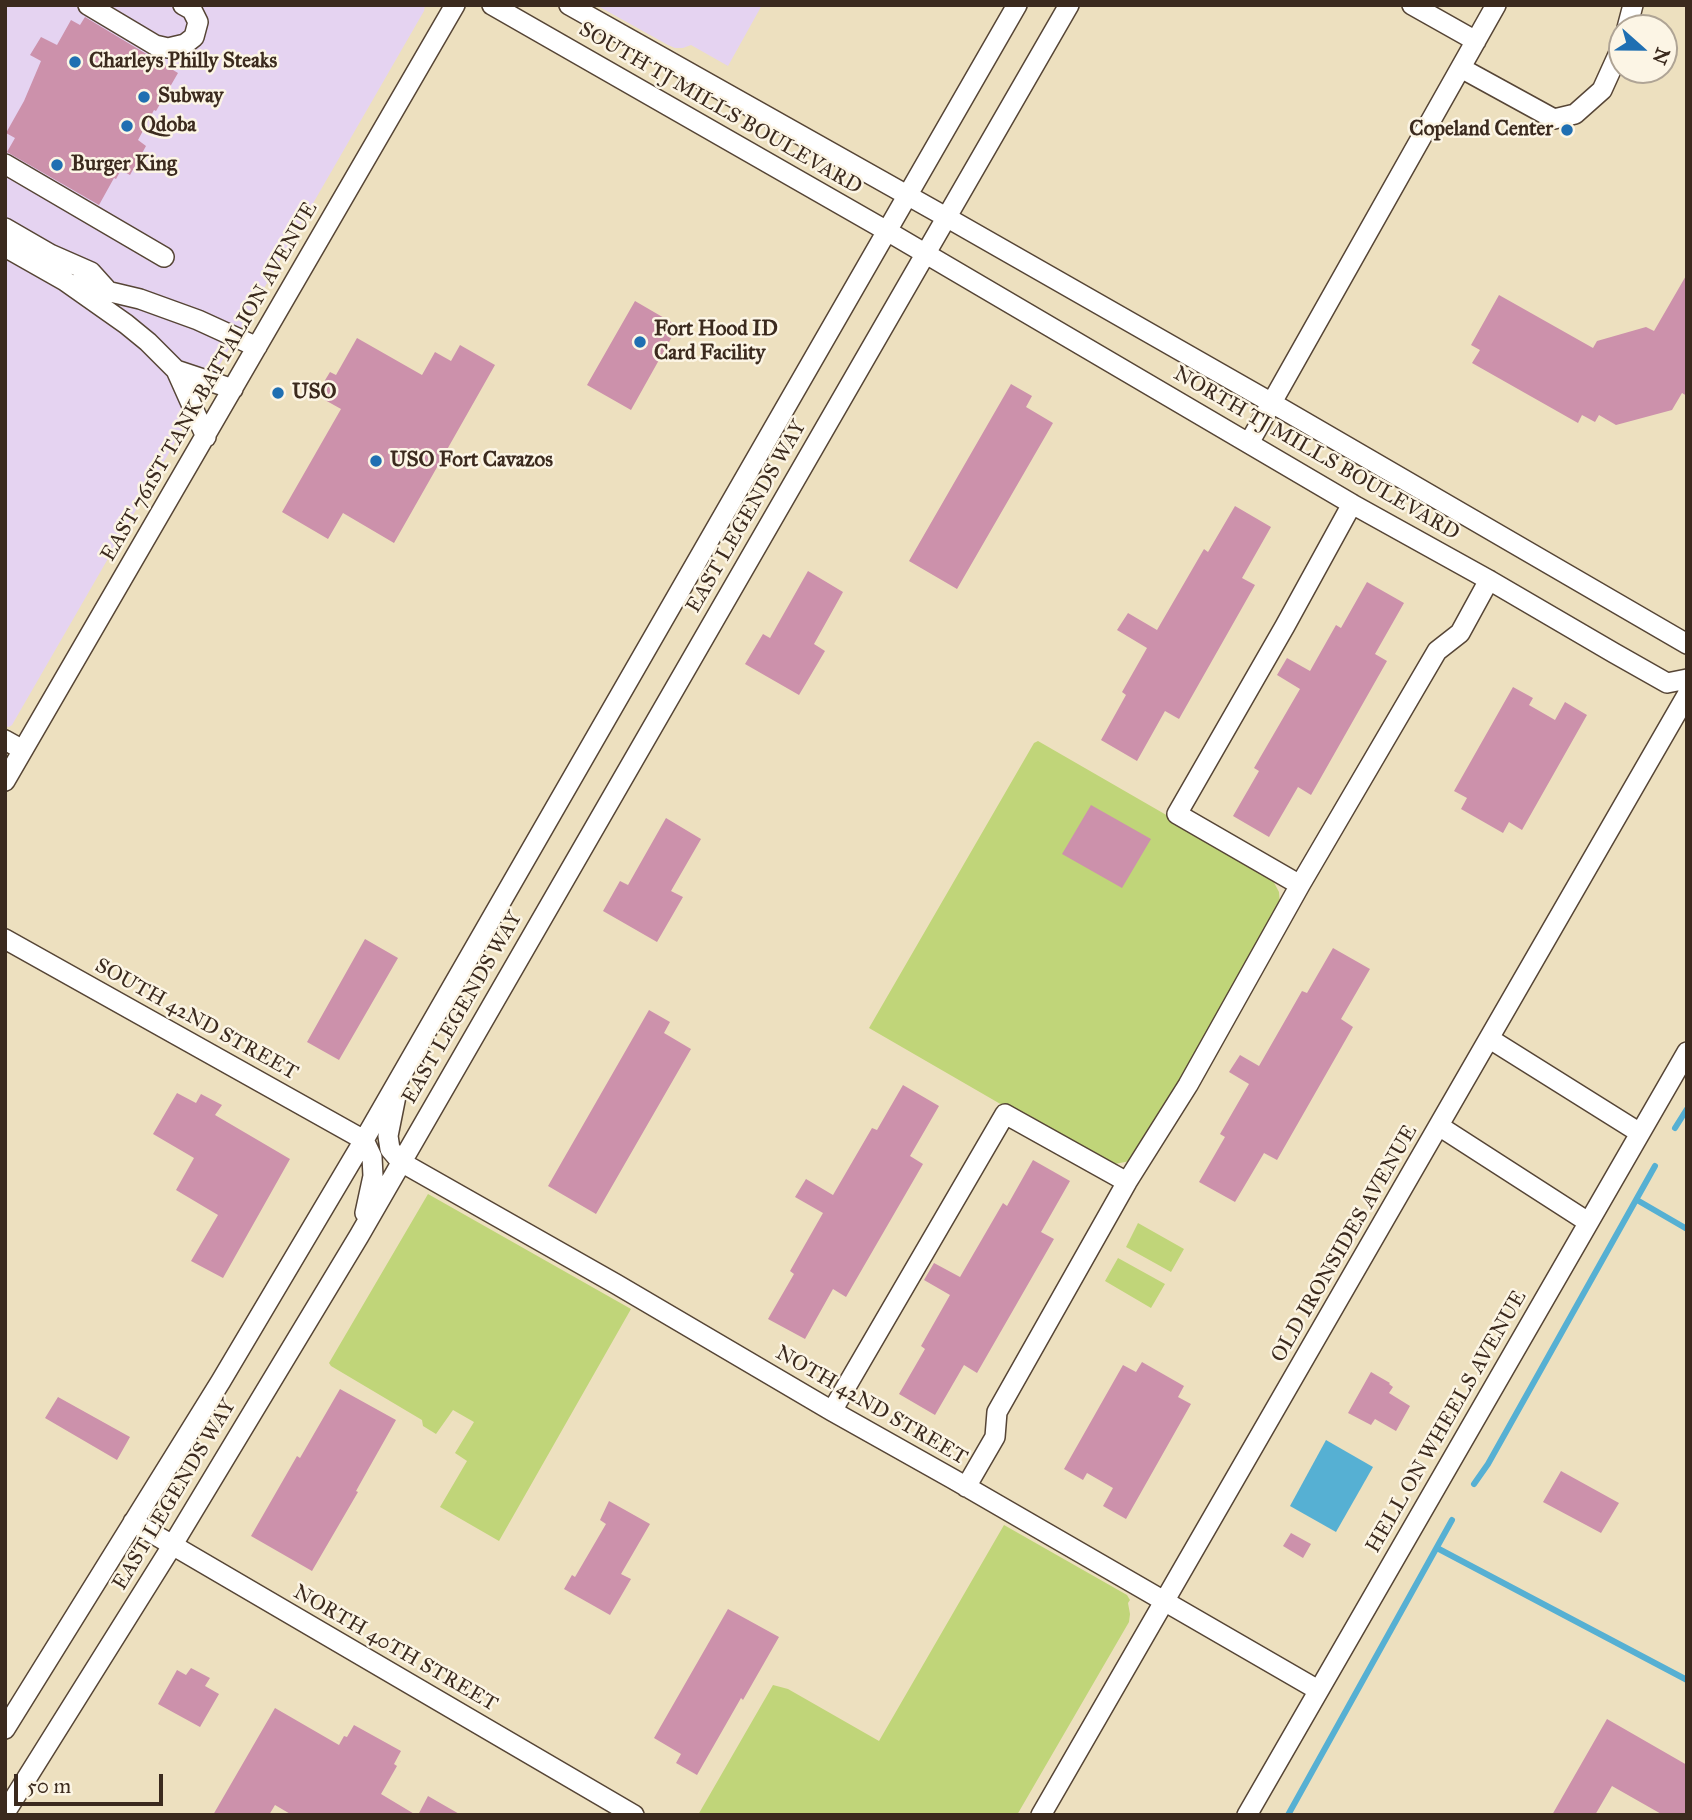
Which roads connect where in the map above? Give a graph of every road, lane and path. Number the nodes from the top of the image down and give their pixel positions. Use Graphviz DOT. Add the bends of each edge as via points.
graph roads {
  1 [pos="88,5"];
  2 [pos="184,5"];
  3 [pos="455,5"];
  4 [pos="492,5"];
  5 [pos="569,5"];
  6 [pos="1017,5"];
  7 [pos="1069,5"];
  8 [pos="1412,5"];
  9 [pos="1496,5"];
  10 [pos="1476,41"];
  11 [pos="1461,68"];
  12 [pos="1608,77"];
  13 [pos="5,164"];
  14 [pos="907,195"];
  15 [pos="946,217"];
  16 [pos="5,228"];
  17 [pos="887,231"];
  18 [pos="5,247"];
  19 [pos="925,253"];
  20 [pos="164,257"];
  21 [pos="65,281"];
  22 [pos="109,292"];
  23 [pos="257,347"];
  24 [pos="176,370"];
  25 [pos="233,389"];
  26 [pos="1272,403"];
  27 [pos="206,437"];
  28 [pos="1249,443"];
  29 [pos="1352,504"];
  30 [pos="1489,580"];
  31 [pos="1687,644"];
  32 [pos="1687,679"];
  33 [pos="1687,695"];
  34 [pos="5,740"];
  35 [pos="23,750"];
  36 [pos="5,781"];
  37 [pos="1300,885"];
  38 [pos="5,939"];
  39 [pos="1490,1039"];
  40 [pos="1687,1052"];
  41 [pos="400,1078"];
  42 [pos="1439,1126"];
  43 [pos="1640,1133"];
  44 [pos="364,1140"];
  45 [pos="401,1162"];
  46 [pos="1127,1182"];
  47 [pos="1588,1222"];
  48 [pos="359,1236"];
  49 [pos="832,1411"];
  50 [pos="967,1487"];
  51 [pos="133,1522"];
  52 [pos="172,1546"];
  53 [pos="1164,1601"];
  54 [pos="1318,1690"];
  55 [pos="5,1729"];
  56 [pos="5,1813"];
  57 [pos="634,1815"];
  58 [pos="1041,1815"];
  59 [pos="1247,1815"];
  1 -- 2 [label="street" via="167,48 194,37 198,22"];
  3 -- 23 [label="street, EAST 761ST TANK BATTALION AVENUE"];
  4 -- 17 [label="street, SOUTH TJ MILLS BOULEVARD"];
  5 -- 14 [label="street, SOUTH TJ MILLS BOULEVARD"];
  6 -- 14 [label="street, EAST LEGENDS WAY"];
  7 -- 15 [label="street, EAST LEGENDS WAY"];
  8 -- 10 [label="street"];
  9 -- 10 [label="street"];
  10 -- 11 [label="street"];
  11 -- 12 [label="street" via="1555,119 1576,114 1602,90"];
  11 -- 26 [label="street"];
  13 -- 20 [label="street"];
  14 -- 15 [label="street, SOUTH TJ MILLS BOULEVARD"];
  14 -- 17 [label="street, EAST LEGENDS WAY"];
  15 -- 19 [label="street, EAST LEGENDS WAY"];
  15 -- 26 [label="street, NORTH TJ MILLS BOULEVARD"];
  16 -- 22 [label="street" via="91,272"];
  17 -- 19 [label="street, SOUTH TJ MILLS BOULEVARD"];
  17 -- 41 [label="street, EAST LEGENDS WAY"];
  18 -- 21 [label="street"];
  19 -- 28 [label="street, NORTH TJ MILLS BOULEVARD"];
  19 -- 45 [label="street, EAST LEGENDS WAY"];
  21 -- 22 [label="street"];
  21 -- 24 [label="street" via="148,341"];
  22 -- 23 [label="street" via="198,320"];
  23 -- 25 [label="street, EAST 761ST TANK BATTALION AVENUE"];
  24 -- 25 [label="street"];
  24 -- 27 [label="street"];
  25 -- 27 [label="street, EAST 761ST TANK BATTALION AVENUE"];
  26 -- 28 [label="street"];
  26 -- 31 [label="street, NORTH TJ MILLS BOULEVARD"];
  27 -- 35 [label="street, EAST 761ST TANK BATTALION AVENUE"];
  28 -- 29 [label="street, NORTH TJ MILLS BOULEVARD"];
  29 -- 30 [label="street, NORTH TJ MILLS BOULEVARD"];
  29 -- 37 [label="street" via="1177,814"];
  30 -- 32 [label="street, NORTH TJ MILLS BOULEVARD" via="1667,683"];
  30 -- 37 [label="street" via="1460,633 1437,651"];
  33 -- 39 [label="street, OLD IRONSIDES AVENUE"];
  34 -- 35 [label="street"];
  35 -- 36 [label="street, EAST 761ST TANK BATTALION AVENUE"];
  37 -- 46 [label="street" via="1188,1085"];
  38 -- 44 [label="street, SOUTH 42ND STREET"];
  39 -- 42 [label="street, OLD IRONSIDES AVENUE"];
  39 -- 43 [label="street"];
  40 -- 43 [label="street, HELL ON WHEELS AVENUE"];
  41 -- 44 [label="street, EAST LEGENDS WAY"];
  41 -- 45 [label="street" via="388,1136 390,1149"];
  42 -- 47 [label="street"];
  42 -- 53 [label="street, OLD IRONSIDES AVENUE"];
  43 -- 47 [label="street, HELL ON WHEELS AVENUE"];
  44 -- 48 [label="street" via="372,1157 373,1176"];
  44 -- 51 [label="street, EAST LEGENDS WAY"];
  45 -- 48 [label="street, EAST LEGENDS WAY"];
  45 -- 49 [label="street, NOTH 42ND STREET"];
  46 -- 49 [label="street" via="1005,1114"];
  46 -- 50 [label="street" via="997,1412 995,1437"];
  47 -- 54 [label="street, HELL ON WHEELS AVENUE"];
  48 -- 52 [label="street, EAST LEGENDS WAY"];
  49 -- 50 [label="street, NOTH 42ND STREET"];
  50 -- 53 [label="street, NOTH 42ND STREET"];
  51 -- 52 [label="street, NORTH 40TH STREET"];
  51 -- 55 [label="street, EAST LEGENDS WAY"];
  52 -- 56 [label="street, EAST LEGENDS WAY"];
  52 -- 57 [label="street, NORTH 40TH STREET"];
  53 -- 54 [label="street, NOTH 42ND STREET"];
  53 -- 58 [label="street, OLD IRONSIDES AVENUE"];
  54 -- 59 [label="street, HELL ON WHEELS AVENUE"];
}
